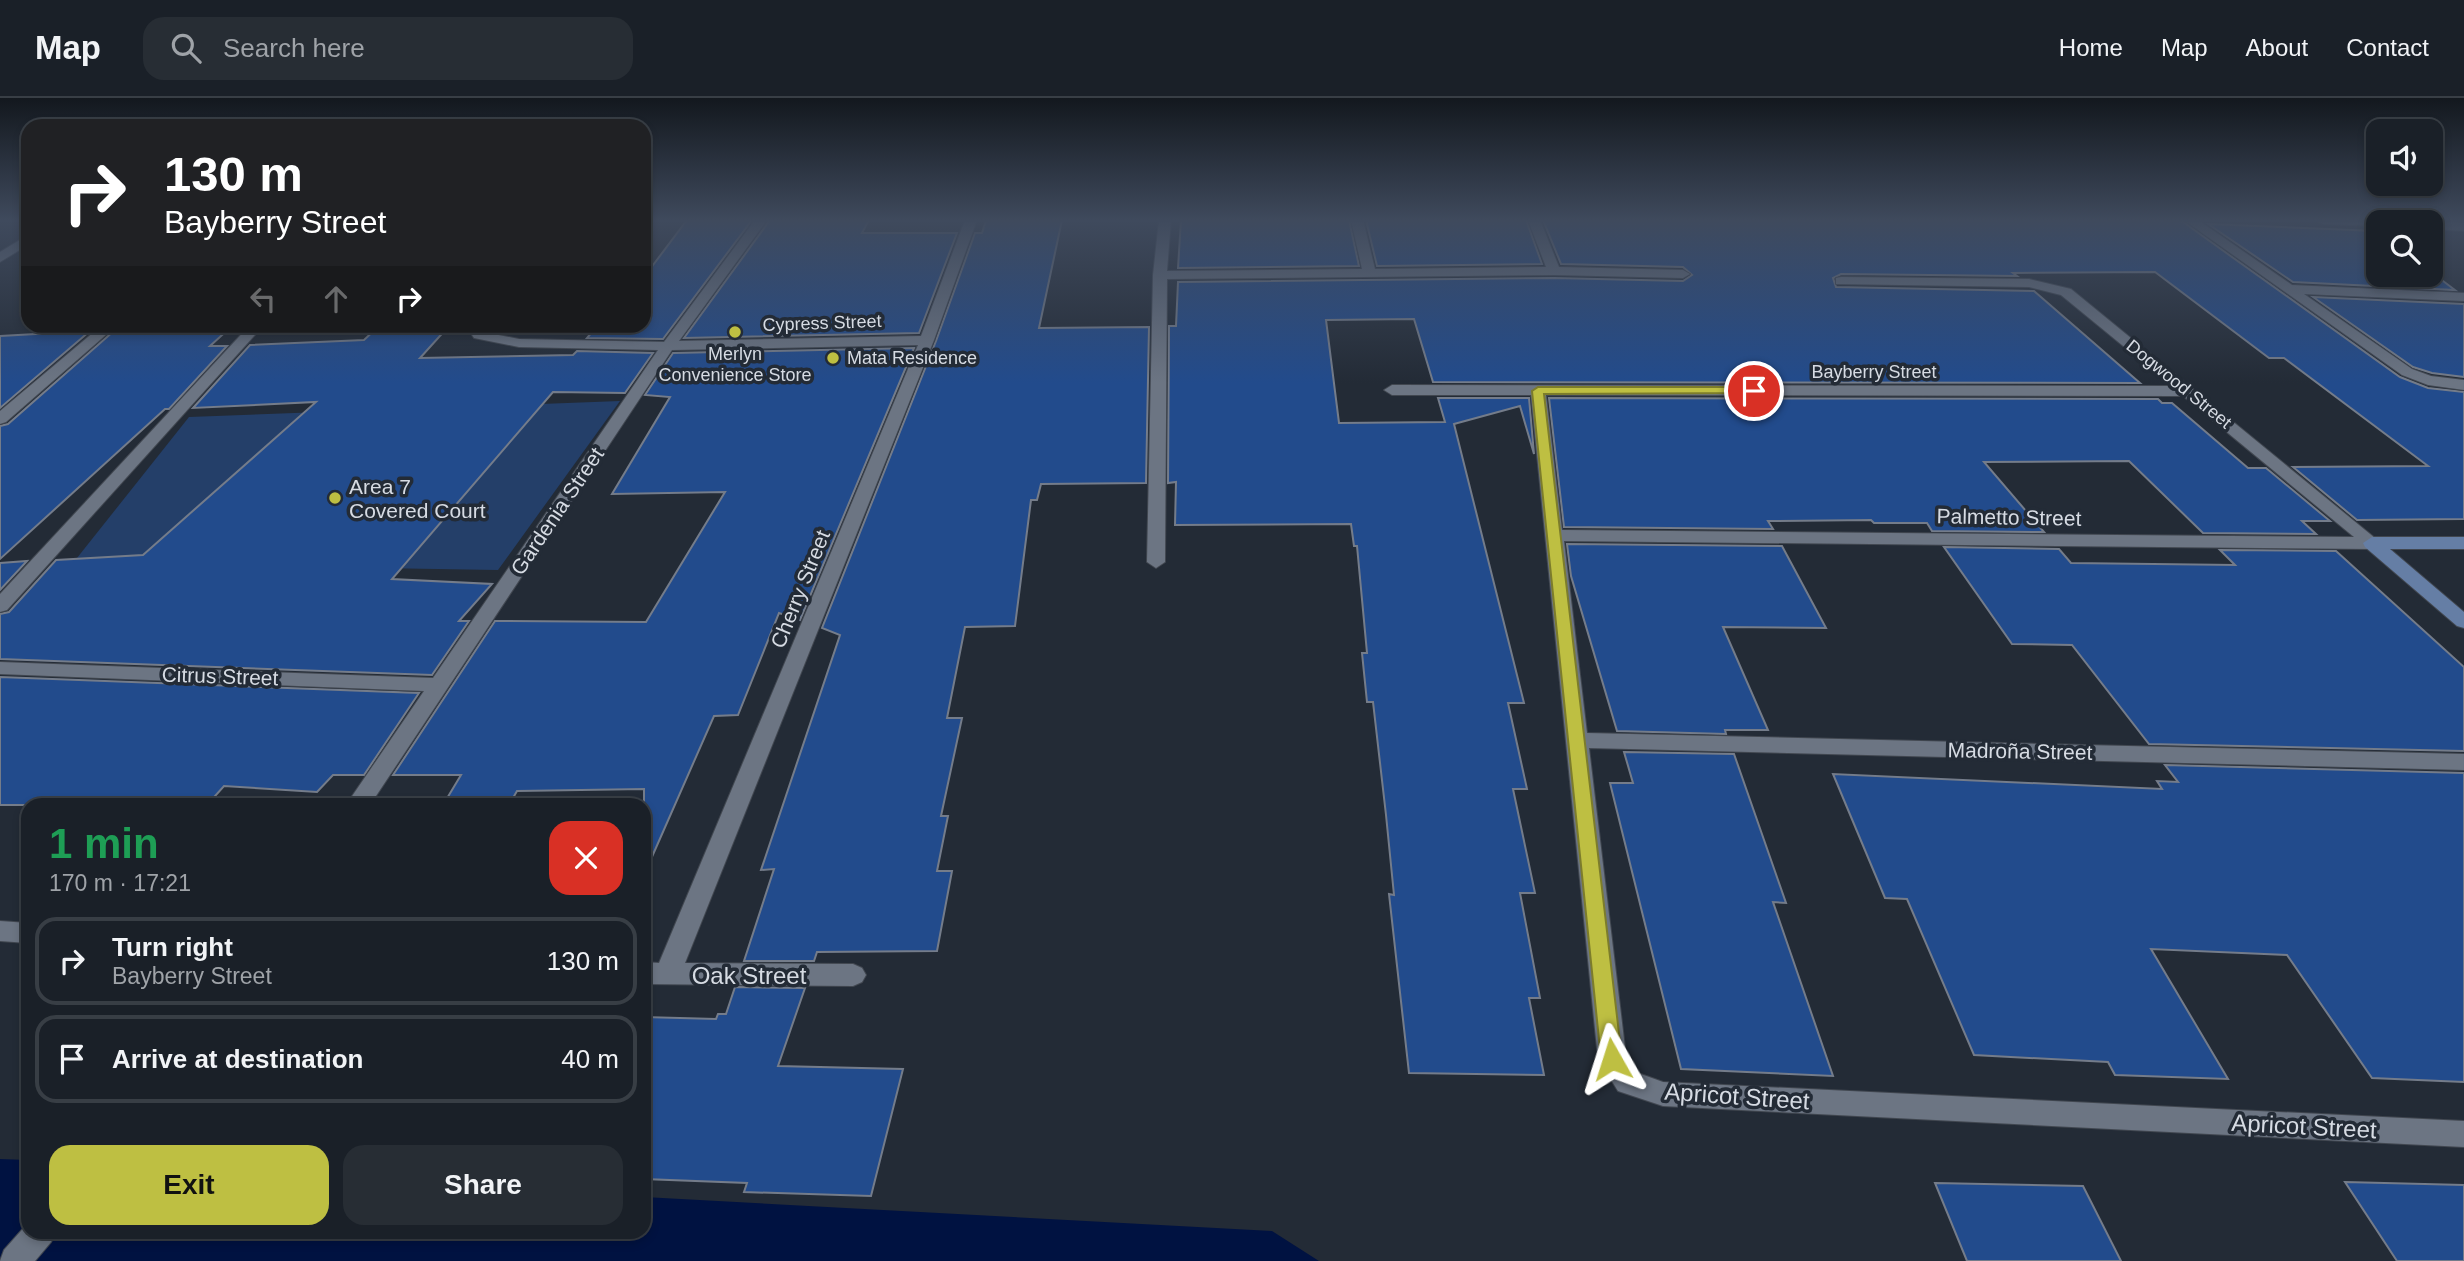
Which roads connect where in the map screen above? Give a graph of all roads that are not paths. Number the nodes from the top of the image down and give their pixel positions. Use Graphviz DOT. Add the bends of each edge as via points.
graph roads {
  1 [pos="721,274"];
  2 [pos="951,274"];
  3 [pos="1211,274"];
  4 [pos="2266,274"];
  5 [pos="1160,275"];
  6 [pos="1841,281"];
  7 [pos="2287,289"];
  8 [pos="2464,297"];
  9 [pos="101,333"];
  10 [pos="250,333"];
  11 [pos="481,333"];
  12 [pos="927,340"];
  13 [pos="668,346"];
  14 [pos="2464,384"];
  15 [pos="1392,390"];
  16 [pos="1538,391"];
  17 [pos="2188,391"];
  18 [pos="0,419"];
  19 [pos="1554,535"];
  20 [pos="2464,542"];
  21 [pos="2372,543"];
  22 [pos="1156,562"];
  23 [pos="0,606"];
  24 [pos="2464,622"];
  25 [pos="0,668"];
  26 [pos="440,685"];
  27 [pos="1576,740"];
  28 [pos="2464,762"];
  29 [pos="363,798"];
  30 [pos="0,931"];
  31 [pos="21,932"];
  32 [pos="655,973"];
  33 [pos="853,975"];
  34 [pos="2464,1134"];
  35 [pos="34,1239"];
  36 [pos="15,1261"];
  1 -- 13 [label="street, Gardenia Street"];
  2 -- 12 [label="street, Cherry Street"];
  3 -- 5 [label="street"];
  4 -- 7 [label="street"];
  5 -- 22 [label="street"];
  6 -- 17 [label="street, Dogwood Street" via="2050,285 2066,292"];
  7 -- 8 [label="street"];
  7 -- 14 [label="street" via="2407,372 2428,380"];
  9 -- 18 [label="street"];
  10 -- 23 [label="street"];
  11 -- 13 [label="street, Cypress Street" via="519,343"];
  12 -- 13 [label="street, Cypress Street"];
  12 -- 32 [label="street, Cherry Street"];
  13 -- 26 [label="street, Gardenia Street"];
  15 -- 16 [label="street, Bayberry Street"];
  16 -- 17 [label="street, Bayberry Street"];
  16 -- 19 [label="street, Apricot Street"];
  17 -- 21 [label="street, Dogwood Street"];
  19 -- 21 [label="street, Palmetto Street"];
  19 -- 27 [label="street, Apricot Street"];
  20 -- 21 [label="street, Palmetto Street"];
  21 -- 24 [label="street, Dogwood Street"];
  25 -- 26 [label="street, Citrus Street"];
  26 -- 29 [label="street, Gardenia Street"];
  27 -- 28 [label="street, Madroña Street"];
  27 -- 34 [label="street, Apricot Street" via="1612,1059 1628,1082 1663,1094"];
  30 -- 31 [label="street"];
  32 -- 33 [label="street, Oak Street"];
  35 -- 36 [label="street"];
}
